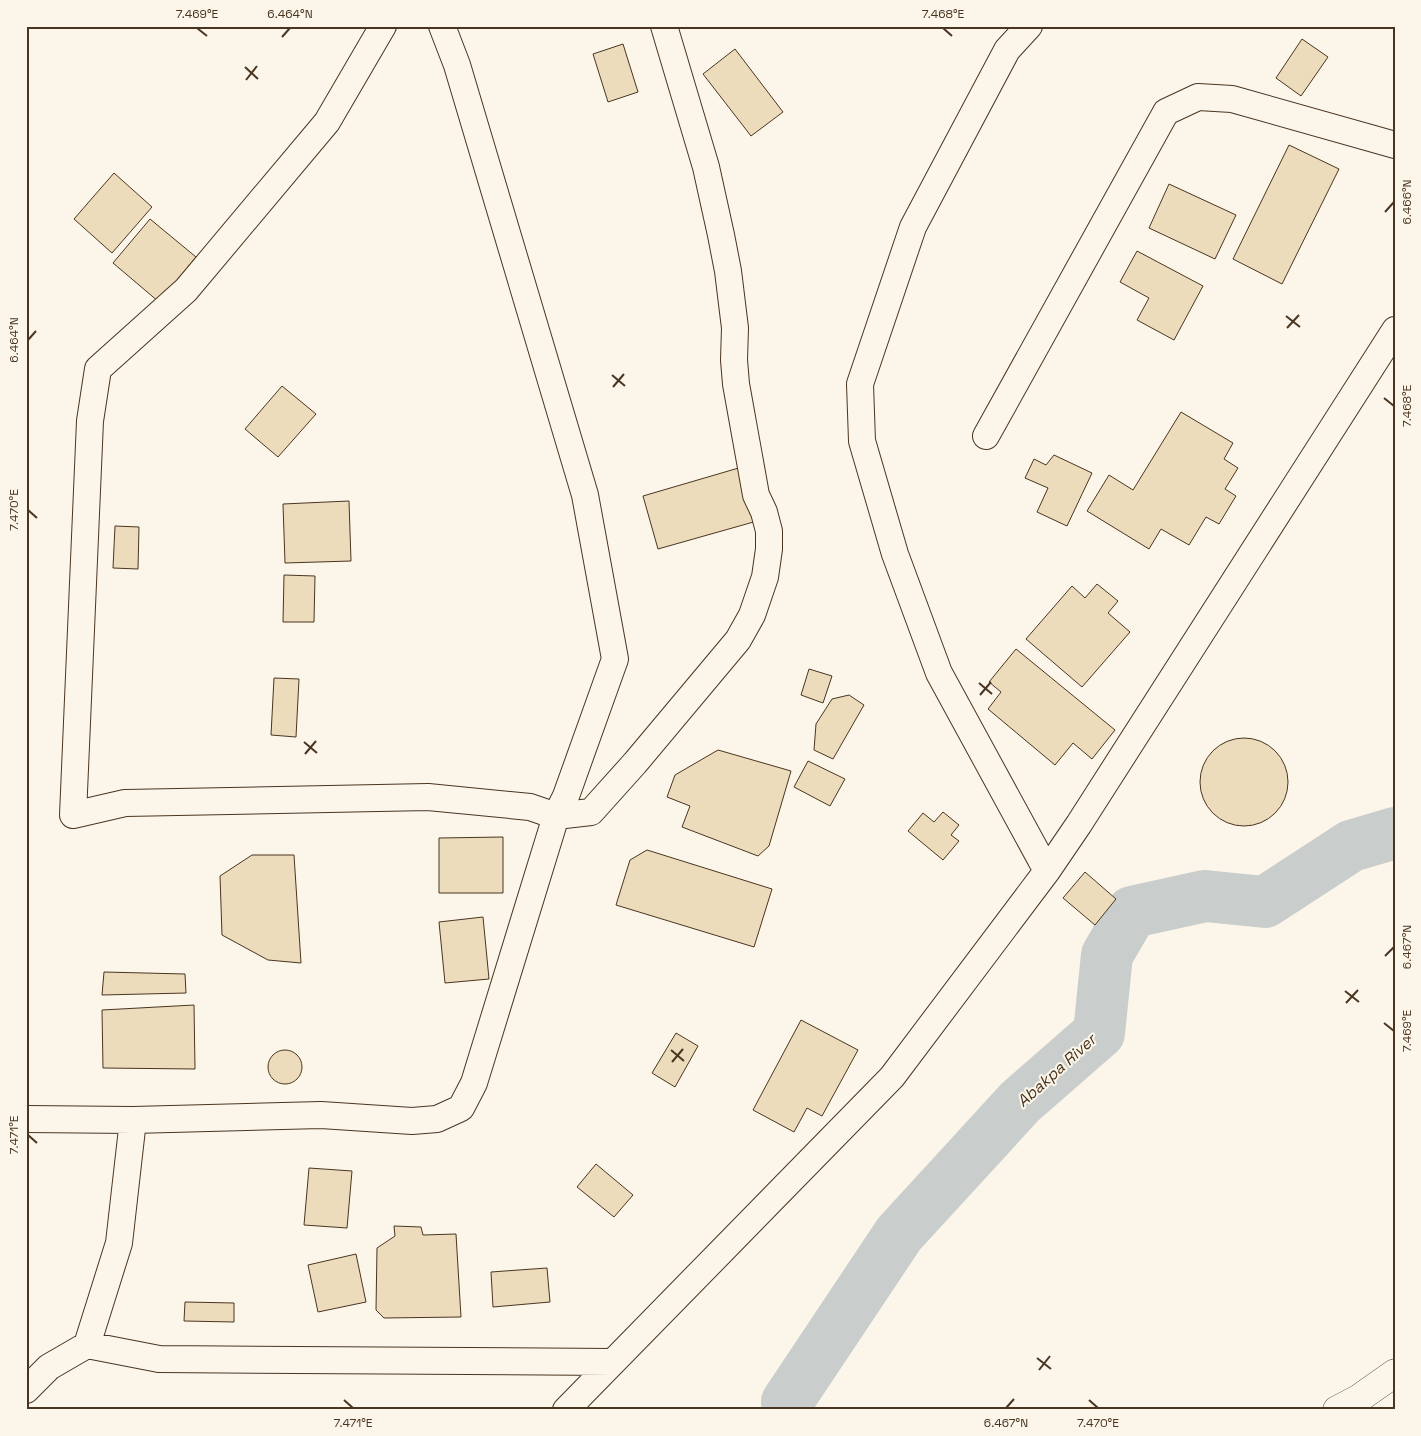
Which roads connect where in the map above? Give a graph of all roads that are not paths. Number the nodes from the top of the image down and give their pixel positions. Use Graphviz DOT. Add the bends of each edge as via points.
graph roads {
  1 [pos="383,26"];
  2 [pos="442,26"];
  3 [pos="664,26"];
  4 [pos="1030,26"];
  5 [pos="1395,145"];
  6 [pos="1395,330"];
  7 [pos="986,436"];
  8 [pos="556,816"];
  9 [pos="1047,871"];
  10 [pos="26,1119"];
  11 [pos="134,1120"];
  12 [pos="88,1345"];
  13 [pos="613,1362"];
  14 [pos="1395,1373"];
  15 [pos="26,1390"];
  16 [pos="566,1410"];
  17 [pos="1337,1410"];
  1 -- 8 [label="street" via="327,122 186,290 98,369 90,421 74,815 125,803 428,796 530,807"];
  2 -- 8 [label="street" via="457,65 585,496 615,659"];
  3 -- 8 [label="street" via="706,167 721,235 735,328 736,384 756,495 769,531 769,549 765,577 752,616 738,640 591,812"];
  4 -- 9 [label="street" via="1007,50 913,228 860,384 862,441 895,554 939,673"];
  5 -- 7 [label="street" via="1232,99 1198,98 1166,112"];
  6 -- 9 [label="street"];
  8 -- 11 [label="street" via="474,1083 461,1108 437,1119 412,1122 321,1116"];
  9 -- 13 [label="street" via="892,1077"];
  10 -- 11 [label="street"];
  11 -- 12 [label="street" via="119,1243"];
  12 -- 13 [label="street" via="159,1360"];
  12 -- 15 [label="street" via="49,1368"];
  13 -- 16 [label="street"];
  14 -- 17 [label="highway"];
}
